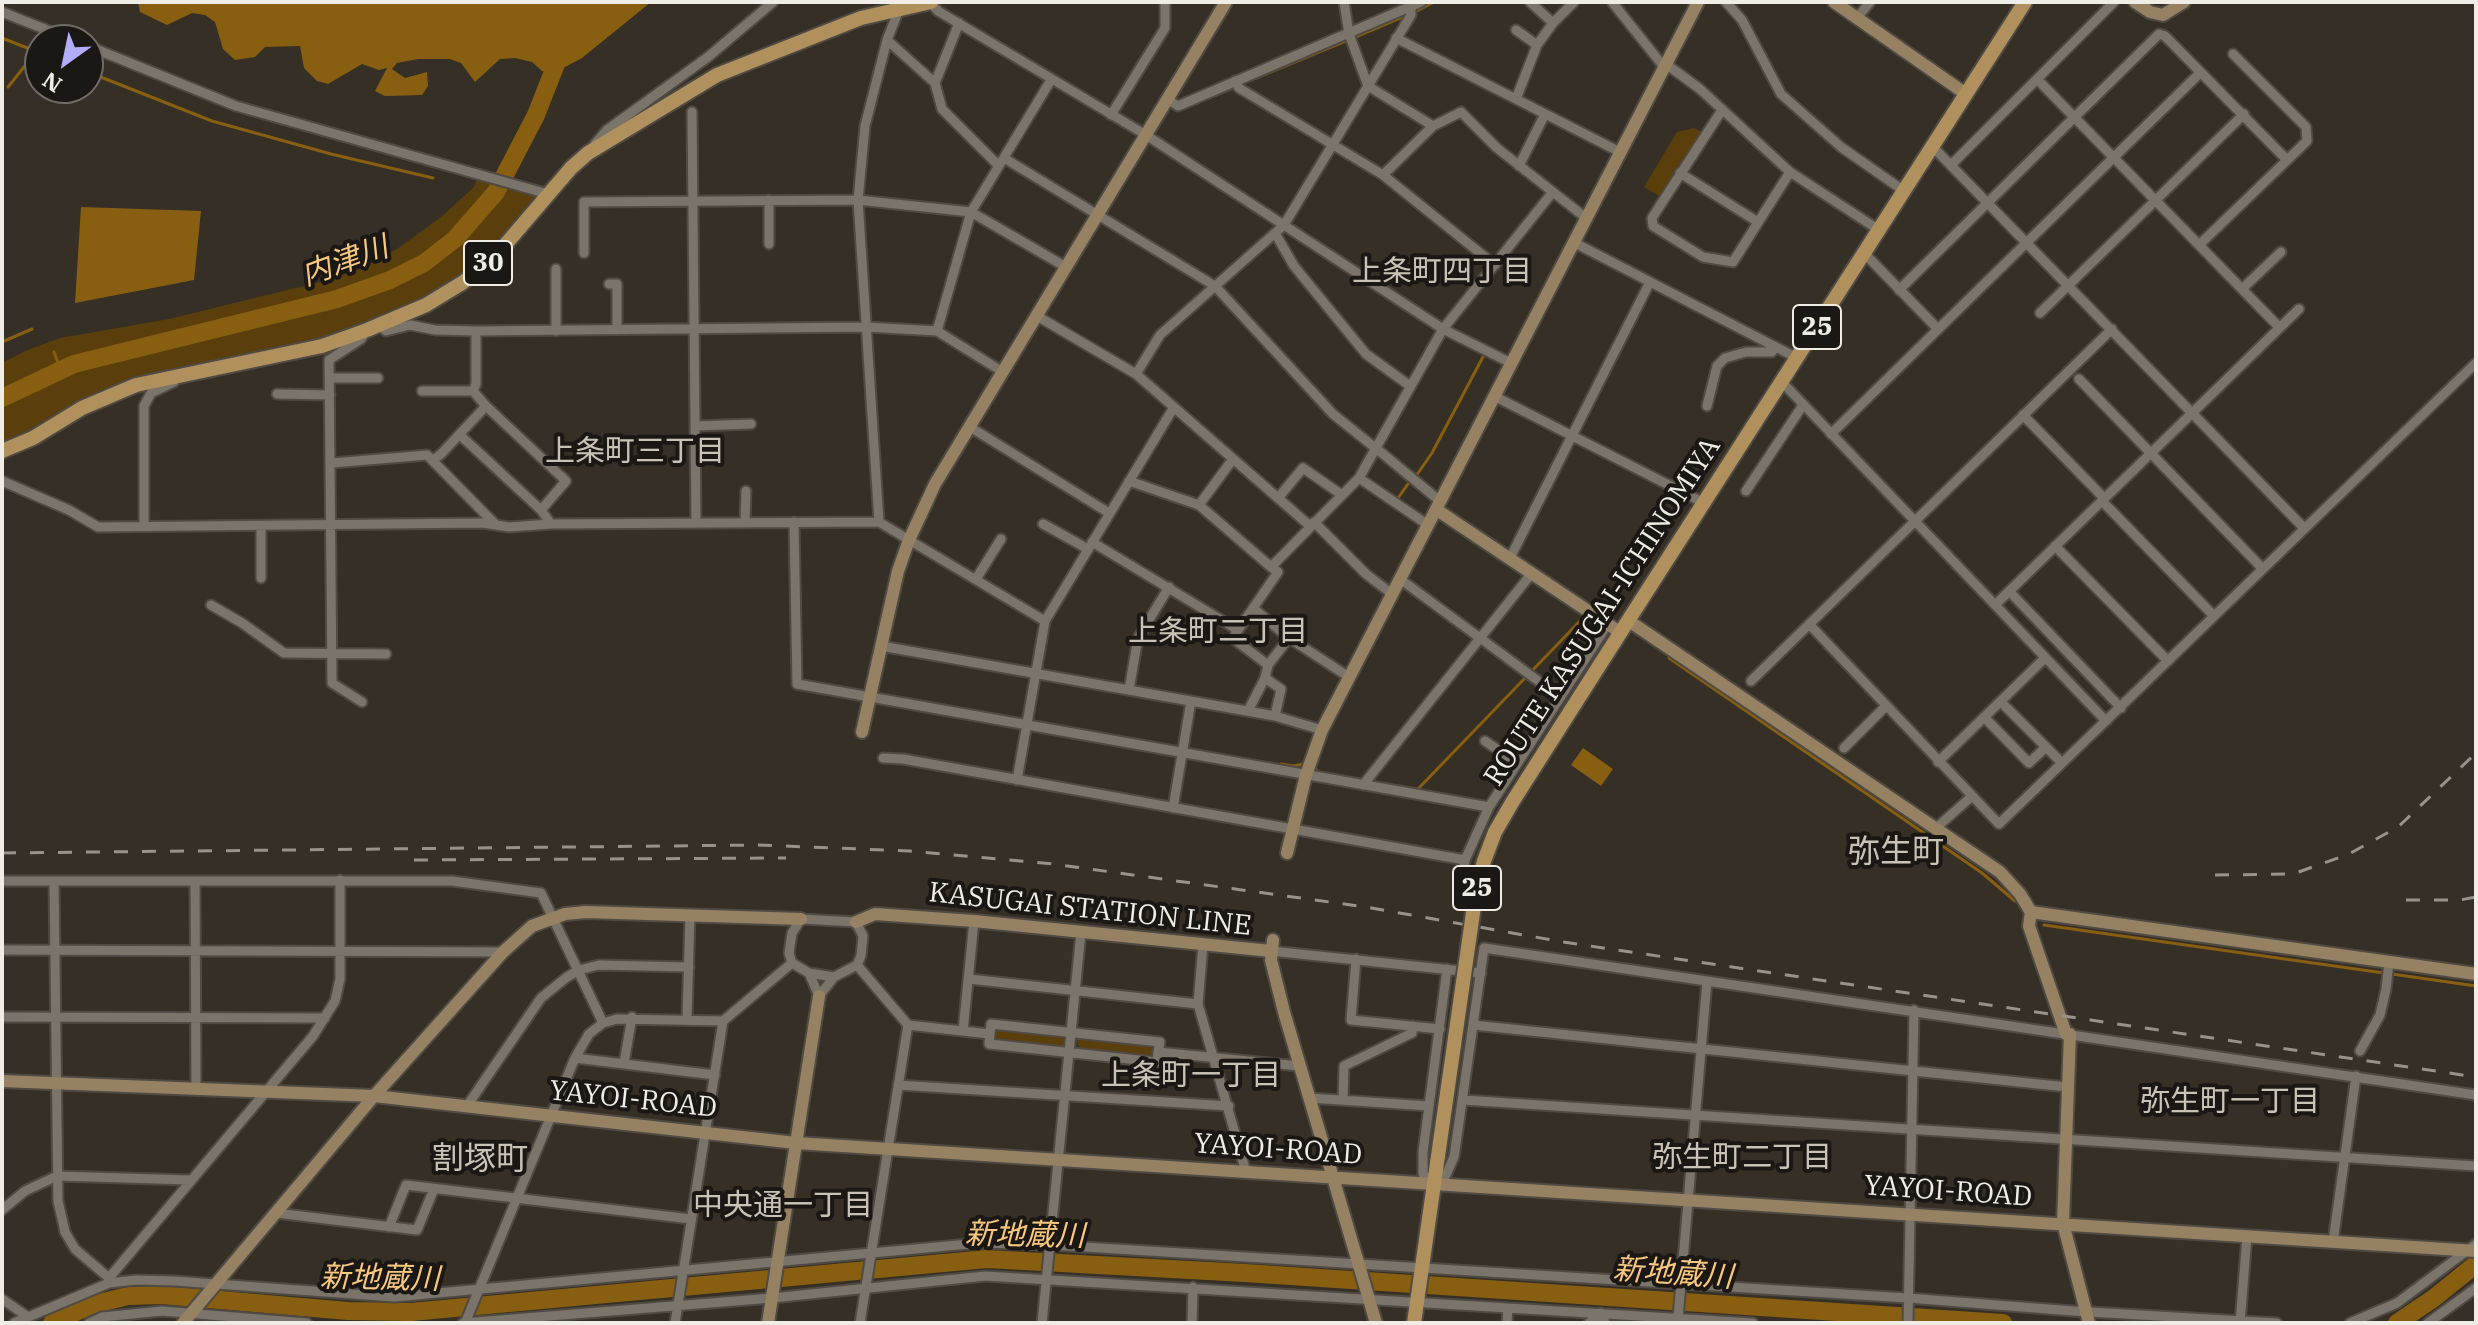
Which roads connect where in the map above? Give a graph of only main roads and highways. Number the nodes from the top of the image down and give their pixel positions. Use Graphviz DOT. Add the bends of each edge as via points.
graph roads {
  1 [pos="931,2"];
  2 [pos="2025,2"];
  3 [pos="902,4"];
  4 [pos="2,451"];
  5 [pos="1414,1323"];
  1 -- 3 [label="main road, 30"];
  2 -- 5 [label="main road, ROUTE KASUGAI-ICHINOMIYA / 25, bridge" via="1495,832 1476,892"];
  3 -- 4 [label="main road, 30" via="717,75 588,153 500,252 426,305 293,353 118,392"];
}
